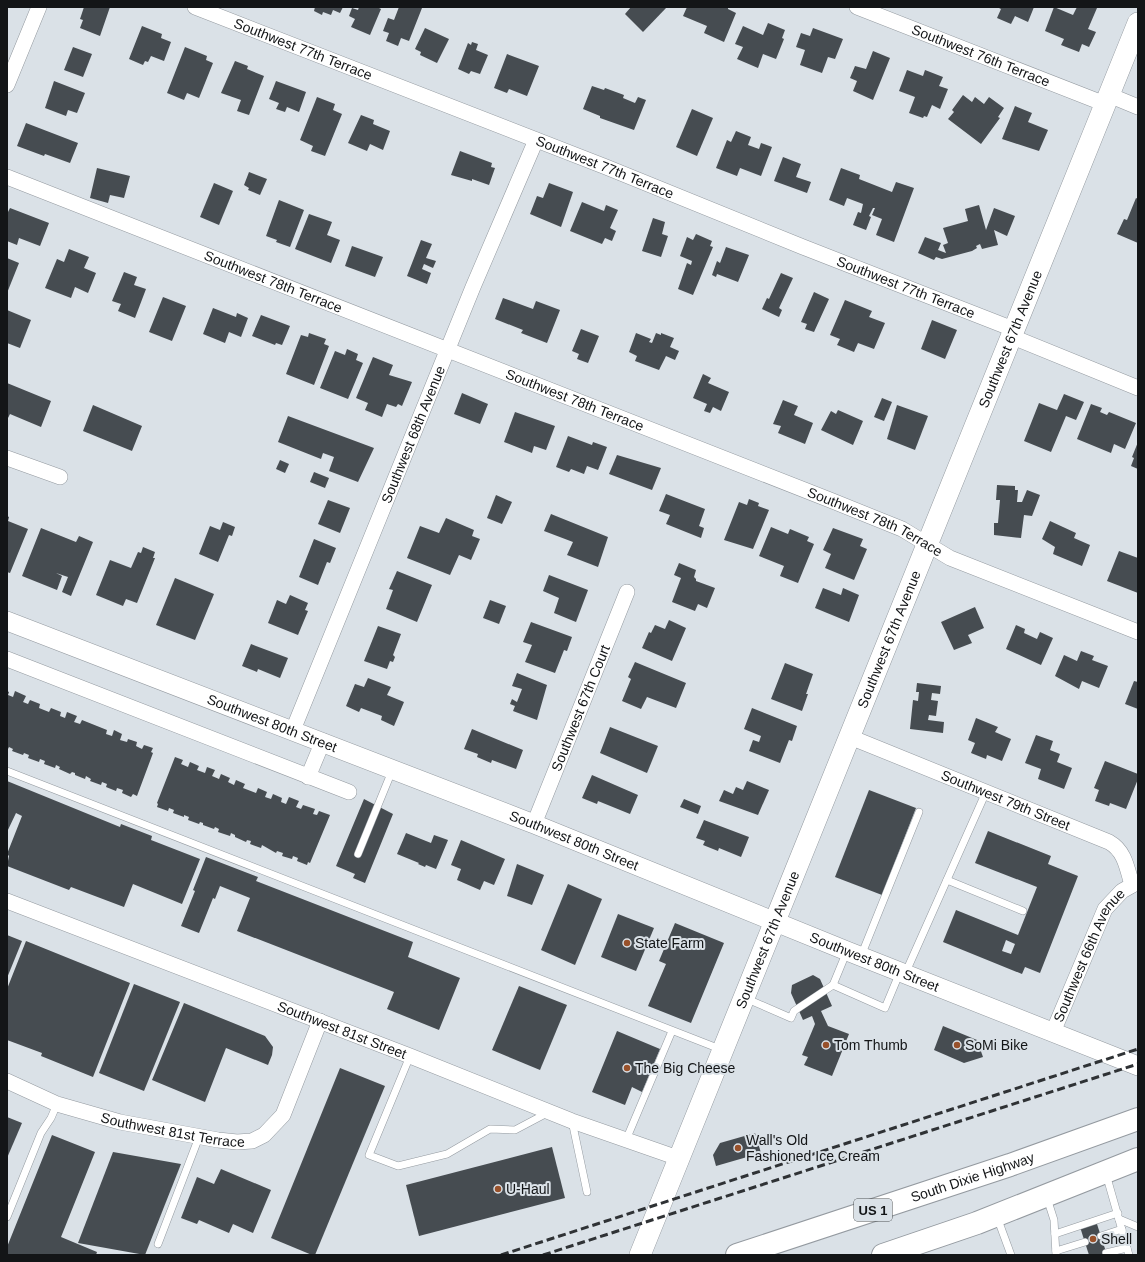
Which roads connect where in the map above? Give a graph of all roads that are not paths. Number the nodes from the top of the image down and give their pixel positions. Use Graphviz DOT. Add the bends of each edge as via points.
graph roads {
  1 [pos="39,7"];
  2 [pos="195,7"];
  3 [pos="857,7"];
  4 [pos="1138,23"];
  5 [pos="7,85"];
  6 [pos="1107,99"];
  7 [pos="1138,107"];
  8 [pos="536,140"];
  9 [pos="7,177"];
  10 [pos="1012,333"];
  11 [pos="449,350"];
  12 [pos="1138,388"];
  13 [pos="7,458"];
  14 [pos="60,477"];
  15 [pos="928,544"];
  16 [pos="627,592"];
  17 [pos="7,621"];
  18 [pos="1138,632"];
  19 [pos="7,659"];
  20 [pos="293,730"];
  21 [pos="850,737"];
  22 [pos="323,741"];
  23 [pos="393,769"];
  24 [pos="7,771"];
  25 [pos="308,777"];
  26 [pos="349,792"];
  27 [pos="986,792"];
  28 [pos="919,812"];
  29 [pos="534,824"];
  30 [pos="358,854"];
  31 [pos="947,880"];
  32 [pos="1135,883"];
  33 [pos="7,901"];
  34 [pos="1023,911"];
  35 [pos="775,921"];
  36 [pos="854,954"];
  37 [pos="903,973"];
  38 [pos="833,985"];
  39 [pos="744,998"];
  40 [pos="320,1021"];
  41 [pos="672,1031"];
  42 [pos="1053,1032"];
  43 [pos="723,1051"];
  44 [pos="410,1056"];
  45 [pos="1138,1066"];
  46 [pos="7,1081"];
  47 [pos="57,1104"];
  48 [pos="550,1112"];
  49 [pos="1138,1119"];
  50 [pos="572,1121"];
  51 [pos="199,1137"];
  52 [pos="626,1140"];
  53 [pos="678,1158"];
  54 [pos="1138,1159"];
  55 [pos="1106,1172"];
  56 [pos="587,1192"];
  57 [pos="1046,1196"];
  58 [pos="996,1215"];
  59 [pos="1118,1216"];
  60 [pos="7,1217"];
  61 [pos="1138,1227"];
  62 [pos="1122,1229"];
  63 [pos="1055,1234"];
  64 [pos="1101,1236"];
  65 [pos="1085,1242"];
  66 [pos="158,1244"];
  67 [pos="1128,1251"];
  68 [pos="1056,1253"];
  69 [pos="1106,1254"];
  70 [pos="640,1255"];
  71 [pos="736,1255"];
  72 [pos="883,1255"];
  73 [pos="1011,1255"];
  1 -- 5 [label="street"];
  2 -- 8 [label="street, Southwest 77th Terrace"];
  3 -- 6 [label="street, Southwest 76th Terrace"];
  4 -- 6 [label="main road, Southwest 67th Avenue"];
  6 -- 7 [label="street, Southwest 76th Terrace"];
  6 -- 10 [label="main road, Southwest 67th Avenue"];
  8 -- 10 [label="street, Southwest 77th Terrace"];
  8 -- 11 [label="street, Southwest 68th Avenue"];
  9 -- 11 [label="street, Southwest 78th Terrace"];
  10 -- 12 [label="street, Southwest 77th Terrace"];
  10 -- 15 [label="main road, Southwest 67th Avenue"];
  11 -- 15 [label="street, Southwest 78th Terrace" via="902,529"];
  11 -- 20 [label="street, Southwest 68th Avenue"];
  13 -- 14 [label="street"];
  15 -- 18 [label="street, Southwest 78th Terrace" via="950,558"];
  15 -- 21 [label="main road, Southwest 67th Avenue"];
  16 -- 29 [label="street, Southwest 67th Court"];
  17 -- 20 [label="street, Southwest 80th Street"];
  19 -- 25 [label="street"];
  20 -- 22 [label="street, Southwest 80th Street"];
  21 -- 27 [label="street, Southwest 79th Street"];
  21 -- 35 [label="main road, Southwest 67th Avenue"];
  22 -- 23 [label="street, Southwest 80th Street"];
  22 -- 25 [label="street"];
  23 -- 29 [label="street, Southwest 80th Street"];
  23 -- 30 [label="lane"];
  24 -- 41 [label="lane"];
  25 -- 26 [label="street"];
  27 -- 31 [label="lane"];
  27 -- 32 [label="street, Southwest 79th Street" via="1114,845 1123,855"];
  28 -- 36 [label="lane"];
  29 -- 35 [label="street, Southwest 80th Street"];
  31 -- 34 [label="lane"];
  31 -- 37 [label="lane"];
  32 -- 42 [label="street, Southwest 66th Avenue" via="1117,895 1105,909"];
  33 -- 40 [label="street, Southwest 81st Street"];
  35 -- 36 [label="street, Southwest 80th Street"];
  35 -- 39 [label="main road, Southwest 67th Avenue"];
  36 -- 37 [label="street, Southwest 80th Street"];
  36 -- 38 [label="lane"];
  37 -- 38 [label="lane" via="885,1008"];
  37 -- 42 [label="street, Southwest 80th Street"];
  38 -- 39 [label="lane" via="794,1011 791,1018"];
  39 -- 43 [label="main road, Southwest 67th Avenue"];
  40 -- 44 [label="street, Southwest 81st Street"];
  40 -- 51 [label="street, Southwest 81st Terrace" via="288,1104 264,1135 252,1141 237,1142"];
  41 -- 43 [label="lane"];
  41 -- 52 [label="lane"];
  42 -- 45 [label="street, Southwest 80th Street"];
  43 -- 53 [label="main road, Southwest 67th Avenue"];
  44 -- 48 [label="street, Southwest 81st Street"];
  44 -- 48 [label="lane" via="369,1155 398,1166 447,1154 490,1129 515,1130"];
  46 -- 47 [label="street, Southwest 81st Terrace"];
  47 -- 51 [label="street, Southwest 81st Terrace" via="120,1122"];
  47 -- 60 [label="lane" via="52,1118 41,1133"];
  48 -- 50 [label="street, Southwest 81st Street"];
  49 -- 71 [label="highway, South Dixie Highway / US 1" via="1010,1166"];
  50 -- 52 [label="street, Southwest 81st Street"];
  50 -- 56 [label="lane"];
  51 -- 66 [label="lane"];
  52 -- 53 [label="street, Southwest 81st Street"];
  53 -- 70 [label="main road, Southwest 67th Avenue"];
  54 -- 55 [label="highway"];
  55 -- 57 [label="highway"];
  55 -- 59 [label="lane"];
  57 -- 58 [label="highway"];
  57 -- 63 [label="lane" via="1054,1220"];
  58 -- 72 [label="highway"];
  58 -- 73 [label="lane"];
  59 -- 61 [label="lane"];
  59 -- 62 [label="lane"];
  59 -- 63 [label="lane"];
  62 -- 64 [label="lane"];
  62 -- 67 [label="lane"];
  63 -- 68 [label="lane"];
  65 -- 68 [label="lane"];
  67 -- 69 [label="lane"];
}
